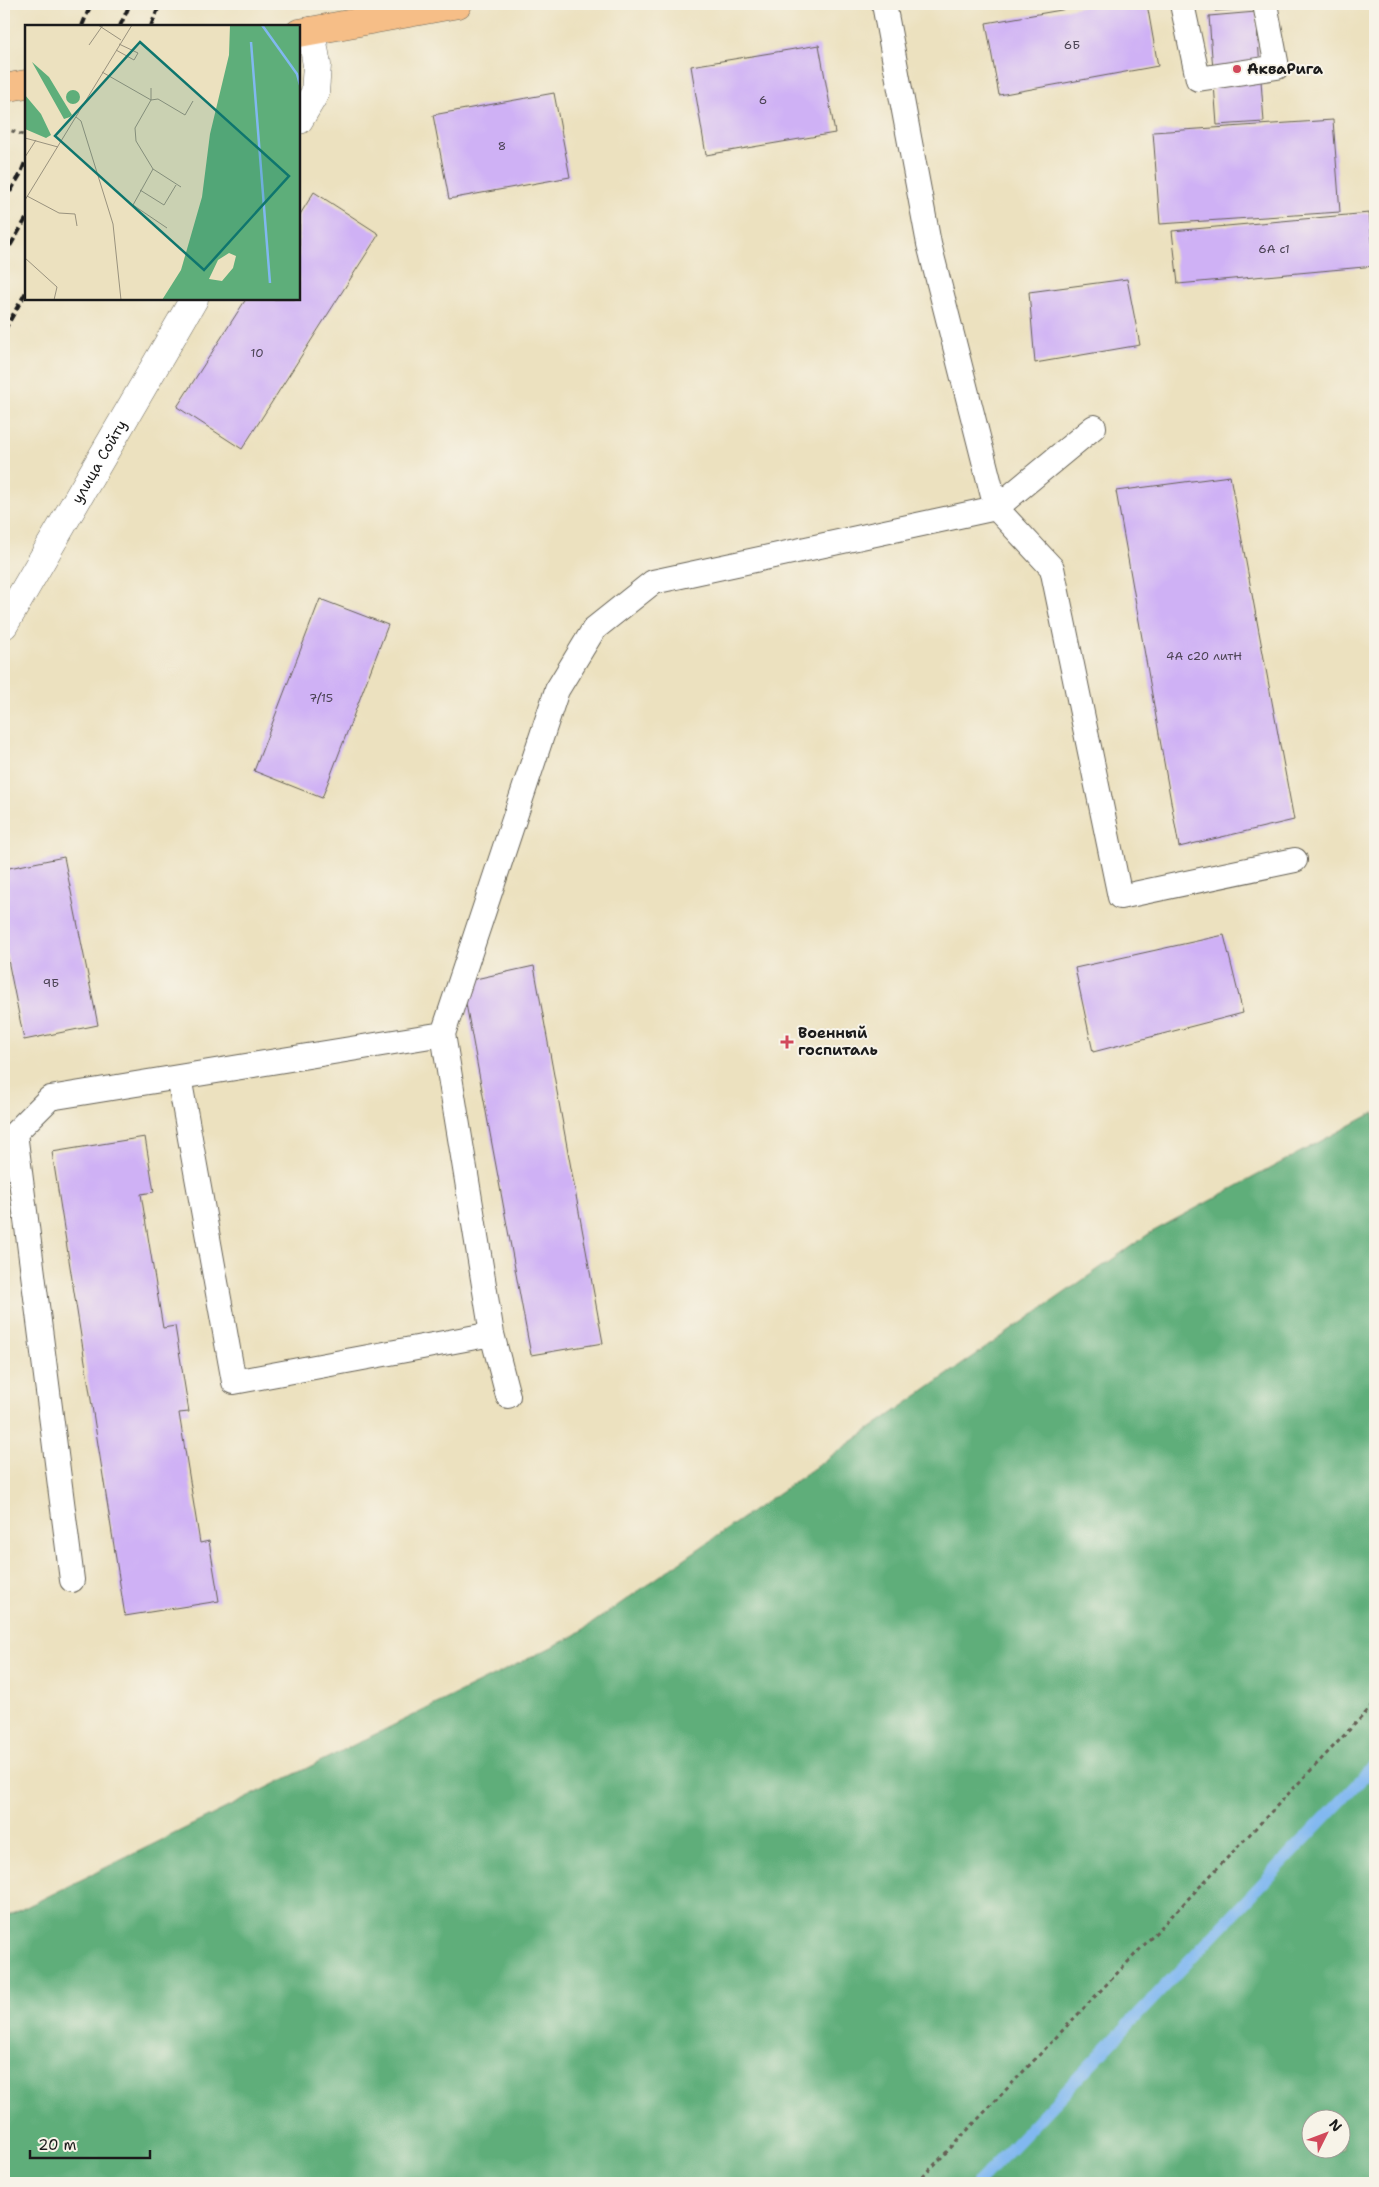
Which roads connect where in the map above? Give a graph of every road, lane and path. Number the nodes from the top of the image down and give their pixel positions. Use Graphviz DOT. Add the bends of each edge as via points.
graph roads {
  1 [pos="458,4"];
  2 [pos="884,4"];
  3 [pos="1182,4"];
  4 [pos="1265,4"];
  5 [pos="305,32"];
  6 [pos="25,84"];
  7 [pos="4,88"];
  8 [pos="300,118"];
  9 [pos="4,128"];
  10 [pos="25,136"];
  11 [pos="193,300"];
  12 [pos="1094,427"];
  13 [pos="996,508"];
  14 [pos="4,625"];
  15 [pos="1295,860"];
  16 [pos="443,1034"];
  17 [pos="179,1077"];
  18 [pos="492,1334"];
  19 [pos="508,1396"];
  20 [pos="72,1580"];
  21 [pos="1375,1703"];
  22 [pos="918,2183"];
  1 -- 5 [label="main road"];
  2 -- 13 [label="lane" via="929,244"];
  3 -- 4 [label="lane" via="1198,79 1277,67"];
  5 -- 8 [label="street" via="317,64 315,93"];
  6 -- 7 [label="main road"];
  9 -- 10 [label="path"];
  11 -- 14 [label="street, улица Сойту"];
  12 -- 13 [label="lane"];
  13 -- 15 [label="lane" via="1052,568 1120,897"];
  13 -- 16 [label="lane" via="653,582 594,629 557,690"];
  16 -- 17 [label="lane"];
  16 -- 18 [label="lane"];
  17 -- 18 [label="lane" via="234,1382"];
  17 -- 20 [label="lane" via="50,1098 15,1133"];
  18 -- 19 [label="lane"];
  21 -- 22 [label="path"];
}
